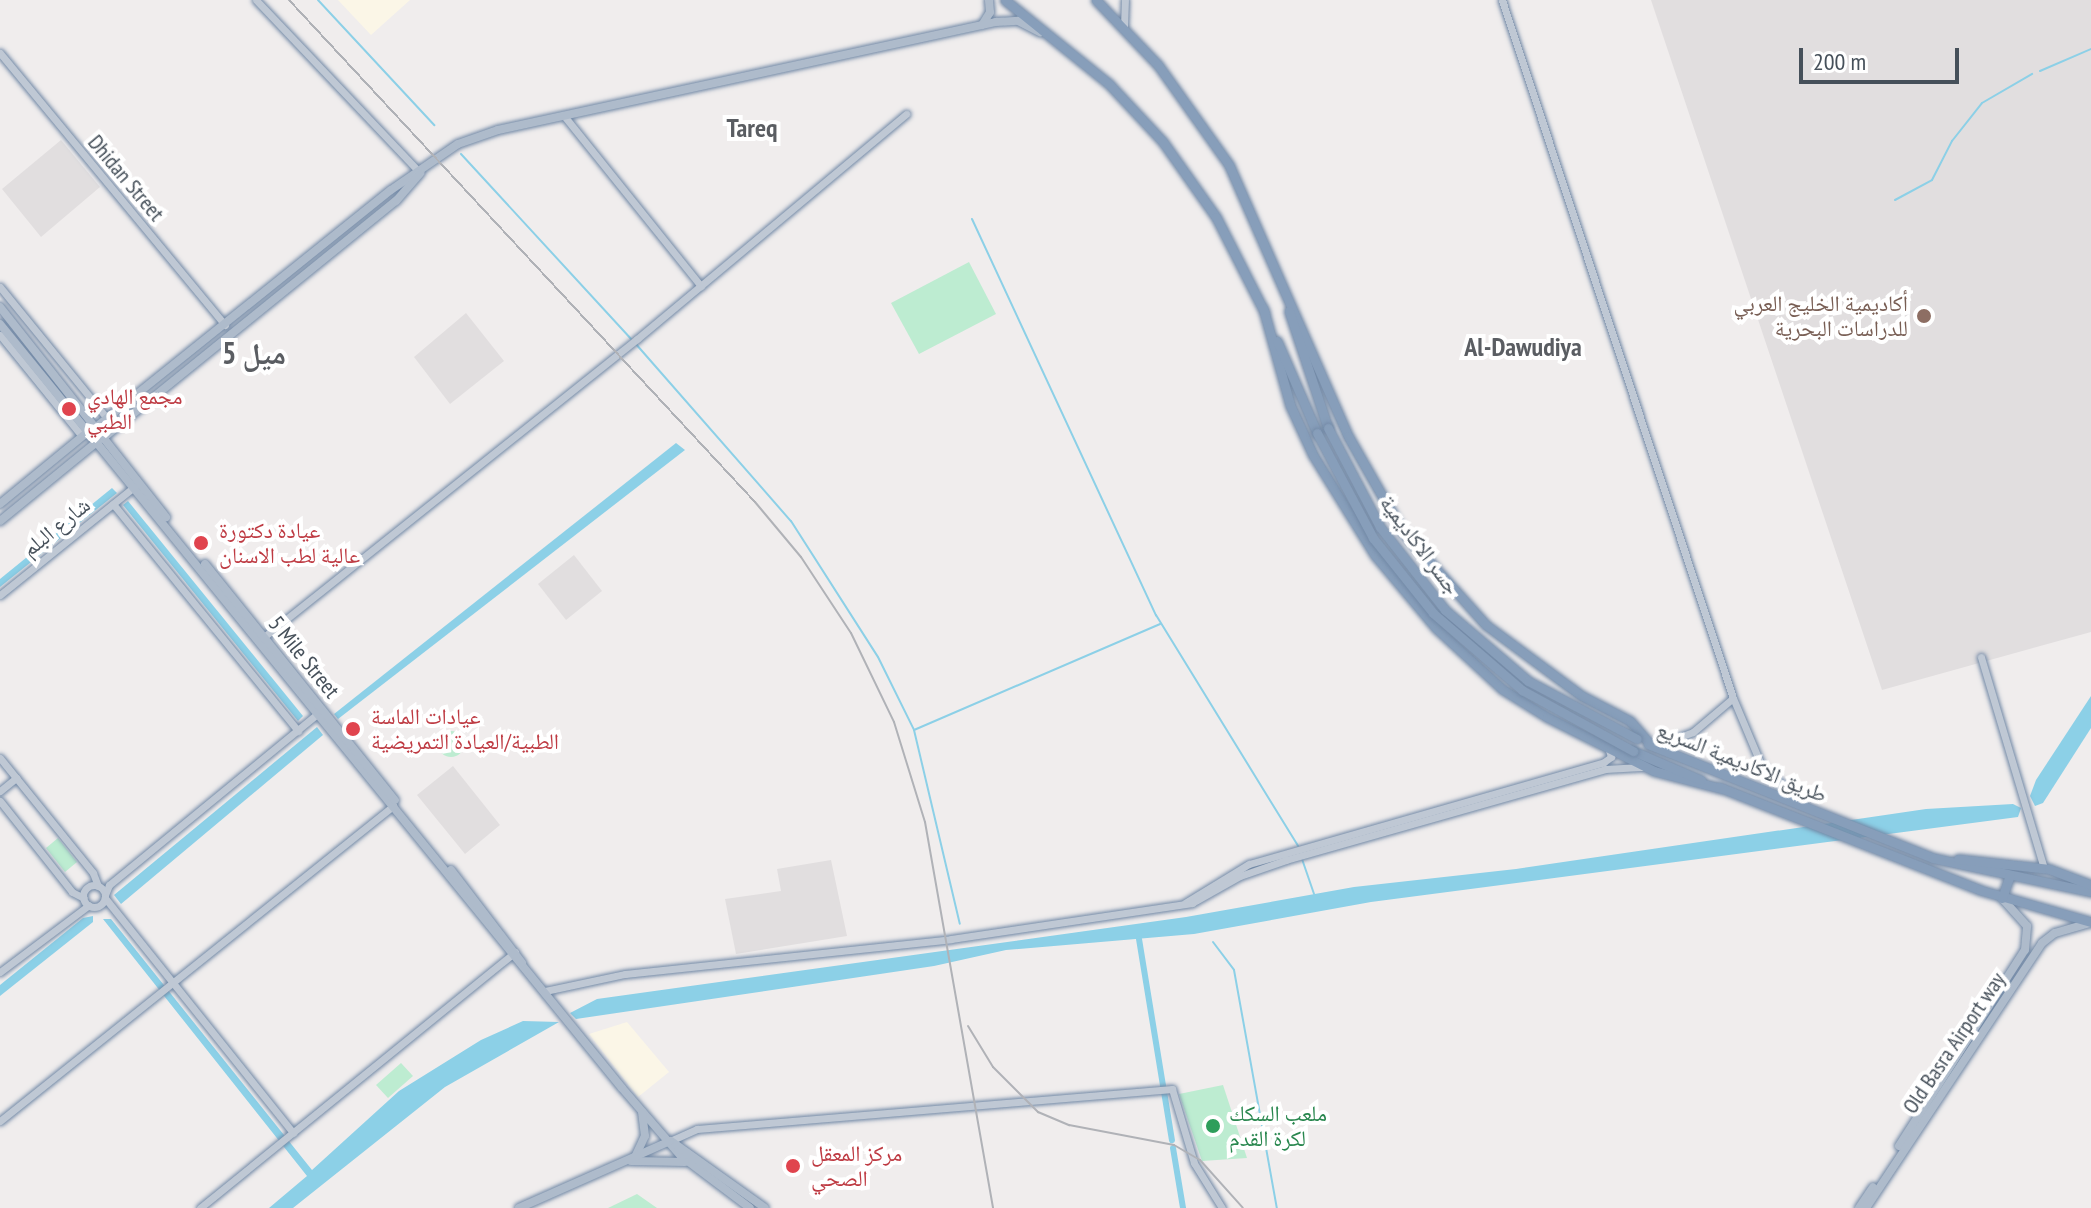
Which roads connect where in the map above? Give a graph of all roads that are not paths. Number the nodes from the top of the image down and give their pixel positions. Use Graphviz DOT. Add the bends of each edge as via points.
graph roads {
  1 [pos="256,0"];
  2 [pos="989,0"];
  3 [pos="1005,0"];
  4 [pos="1096,0"];
  5 [pos="1125,0"];
  6 [pos="1502,0"];
  7 [pos="1124,27"];
  8 [pos="978,28"];
  9 [pos="1053,34"];
  10 [pos="0,53"];
  11 [pos="906,114"];
  12 [pos="565,117"];
  13 [pos="420,173"];
  14 [pos="1283,284"];
  15 [pos="701,286"];
  16 [pos="0,287"];
  17 [pos="0,307"];
  18 [pos="1263,308"];
  19 [pos="0,324"];
  20 [pos="225,325"];
  21 [pos="0,335"];
  22 [pos="35,351"];
  23 [pos="26,357"];
  24 [pos="84,418"];
  25 [pos="106,419"];
  26 [pos="113,429"];
  27 [pos="86,433"];
  28 [pos="100,439"];
  29 [pos="85,452"];
  30 [pos="110,452"];
  31 [pos="134,487"];
  32 [pos="0,504"];
  33 [pos="113,504"];
  34 [pos="0,521"];
  35 [pos="1422,558"];
  36 [pos="1395,582"];
  37 [pos="0,595"];
  38 [pos="265,636"];
  39 [pos="1512,647"];
  40 [pos="1981,657"];
  41 [pos="1483,672"];
  42 [pos="1733,698"];
  43 [pos="320,712"];
  44 [pos="298,731"];
  45 [pos="1637,739"];
  46 [pos="1652,746"];
  47 [pos="1609,750"];
  48 [pos="1633,751"];
  49 [pos="0,758"];
  50 [pos="1654,771"];
  51 [pos="16,778"];
  52 [pos="1723,789"];
  53 [pos="0,791"];
  54 [pos="0,801"];
  55 [pos="393,806"];
  56 [pos="1828,816"];
  57 [pos="1921,853"];
  58 [pos="2044,868"];
  59 [pos="2010,875"];
  60 [pos="109,885"];
  61 [pos="2091,885"];
  62 [pos="99,886"];
  63 [pos="2091,892"];
  64 [pos="105,896"];
  65 [pos="2002,898"];
  66 [pos="86,901"];
  67 [pos="1185,903"];
  68 [pos="98,906"];
  69 [pos="110,908"];
  70 [pos="2091,922"];
  71 [pos="514,953"];
  72 [pos="0,972"];
  73 [pos="172,984"];
  74 [pos="545,991"];
  75 [pos="642,1111"];
  76 [pos="0,1121"];
  77 [pos="293,1133"];
  78 [pos="670,1141"];
  79 [pos="634,1157"];
  80 [pos="622,1162"];
  81 [pos="694,1166"];
  82 [pos="210,1204"];
  83 [pos="200,1208"];
  84 [pos="519,1208"];
  85 [pos="750,1208"];
  86 [pos="765,1208"];
  87 [pos="1222,1208"];
  88 [pos="1859,1208"];
  89 [pos="1866,1208"];
  1 -- 13 [label="street"];
  2 -- 8 [label="main road" via="989,16"];
  3 -- 9 [label="highway"];
  4 -- 7 [label="highway"];
  5 -- 7 [label="street"];
  6 -- 42 [label="street"];
  7 -- 14 [label="highway" via="1219,148"];
  8 -- 9 [label="main road" via="1012,20"];
  8 -- 12 [label="main road"];
  9 -- 18 [label="highway" via="1109,84 1175,158 1226,235"];
  10 -- 20 [label="street, Dhidan Street"];
  11 -- 15 [label="street"];
  12 -- 13 [label="main road" via="478,136 449,149"];
  12 -- 15 [label="street"];
  13 -- 20 [label="main road" via="391,190"];
  13 -- 26 [label="main road" via="396,201"];
  14 -- 35 [label="highway" via="1348,436 1378,494"];
  14 -- 45 [label="highway, جسر الاكاديمية, bridge" via="1328,428 1380,527 1445,610 1528,681"];
  15 -- 38 [label="street"];
  16 -- 25 [label="street"];
  17 -- 22 [label="main road, 5 Mile Street"];
  18 -- 36 [label="highway" via="1290,405 1313,455"];
  18 -- 48 [label="highway, جسر الاكاديمية, bridge" via="1317,433 1373,538 1433,613 1522,690"];
  19 -- 23 [label="main road, 5 Mile Street"];
  20 -- 25 [label="main road"];
  21 -- 27 [label="street"];
  22 -- 23 [label="main road"];
  22 -- 24 [label="main road, 5 Mile Street"];
  23 -- 24 [label="main road, 5 Mile Street"];
  24 -- 25 [label="main road"];
  24 -- 27 [label="main road, 5 Mile Street"];
  25 -- 27 [label="main road"];
  26 -- 28 [label="main road"];
  26 -- 30 [label="main road"];
  27 -- 28 [label="main road, 5 Mile Street"];
  27 -- 32 [label="main road"];
  28 -- 29 [label="main road"];
  28 -- 30 [label="main road, 5 Mile Street"];
  29 -- 30 [label="main road"];
  29 -- 34 [label="main road"];
  30 -- 31 [label="main road, 5 Mile Street"];
  30 -- 38 [label="main road, 5 Mile Street"];
  31 -- 33 [label="street, شارع البلم"];
  31 -- 43 [label="main road, 5 Mile Street"];
  33 -- 37 [label="street, شارع البلم"];
  33 -- 44 [label="street"];
  35 -- 36 [label="highway"];
  35 -- 39 [label="highway"];
  36 -- 41 [label="highway"];
  38 -- 43 [label="main road, 5 Mile Street"];
  39 -- 41 [label="highway" via="1491,652"];
  39 -- 46 [label="highway" via="1582,696 1630,721"];
  40 -- 58 [label="street"];
  41 -- 47 [label="highway" via="1520,701"];
  42 -- 46 [label="street" via="1693,732 1671,744"];
  42 -- 56 [label="street" via="1762,767 1791,795"];
  43 -- 44 [label="street"];
  43 -- 55 [label="main road, 5 Mile Street"];
  43 -- 71 [label="main road, 5 Mile Street"];
  44 -- 60 [label="street"];
  45 -- 46 [label="highway, طريق الاكاديمية السريع"];
  46 -- 56 [label="highway, طريق الاكاديمية السريع"];
  47 -- 50 [label="highway"];
  47 -- 67 [label="street" via="1611,757 1599,764 1249,864"];
  48 -- 52 [label="highway, طريق الاكاديمية السريع"];
  49 -- 51 [label="street"];
  50 -- 52 [label="highway"];
  50 -- 67 [label="street" via="1622,765 1468,807 1275,864"];
  51 -- 53 [label="street"];
  51 -- 62 [label="street"];
  52 -- 65 [label="highway, طريق الاكاديمية السريع"];
  54 -- 66 [label="street" via="72,892"];
  55 -- 71 [label="main road, 5 Mile Street"];
  55 -- 73 [label="street"];
  56 -- 57 [label="highway, طريق الاكاديمية السريع"];
  57 -- 58 [label="highway"];
  57 -- 59 [label="highway"];
  58 -- 61 [label="highway"];
  59 -- 63 [label="highway"];
  59 -- 65 [label="highway"];
  60 -- 62 [label="street"];
  60 -- 64 [label="street"];
  62 -- 64 [label="street"];
  62 -- 66 [label="street" via="86,889"];
  64 -- 68 [label="street"];
  64 -- 69 [label="street"];
  65 -- 70 [label="highway"];
  65 -- 88 [label="main road, Old Basra Airport way" via="2027,926 2023,956"];
  66 -- 68 [label="street"];
  66 -- 72 [label="street"];
  67 -- 74 [label="street" via="951,939 625,974"];
  68 -- 69 [label="street"];
  69 -- 73 [label="street"];
  70 -- 89 [label="main road, Old Basra Airport way" via="2042,943"];
  71 -- 74 [label="main road"];
  71 -- 77 [label="street"];
  73 -- 76 [label="street"];
  73 -- 77 [label="street"];
  74 -- 75 [label="main road"];
  75 -- 78 [label="main road"];
  75 -- 79 [label="main road" via="645,1136"];
  77 -- 82 [label="street"];
  78 -- 79 [label="main road"];
  78 -- 81 [label="main road"];
  78 -- 86 [label="main road"];
  78 -- 87 [label="street" via="697,1129 1172,1089 1194,1163"];
  79 -- 80 [label="main road"];
  80 -- 81 [label="main road" via="665,1159"];
  80 -- 84 [label="main road"];
  81 -- 85 [label="main road"];
  82 -- 83 [label="street"];
}
